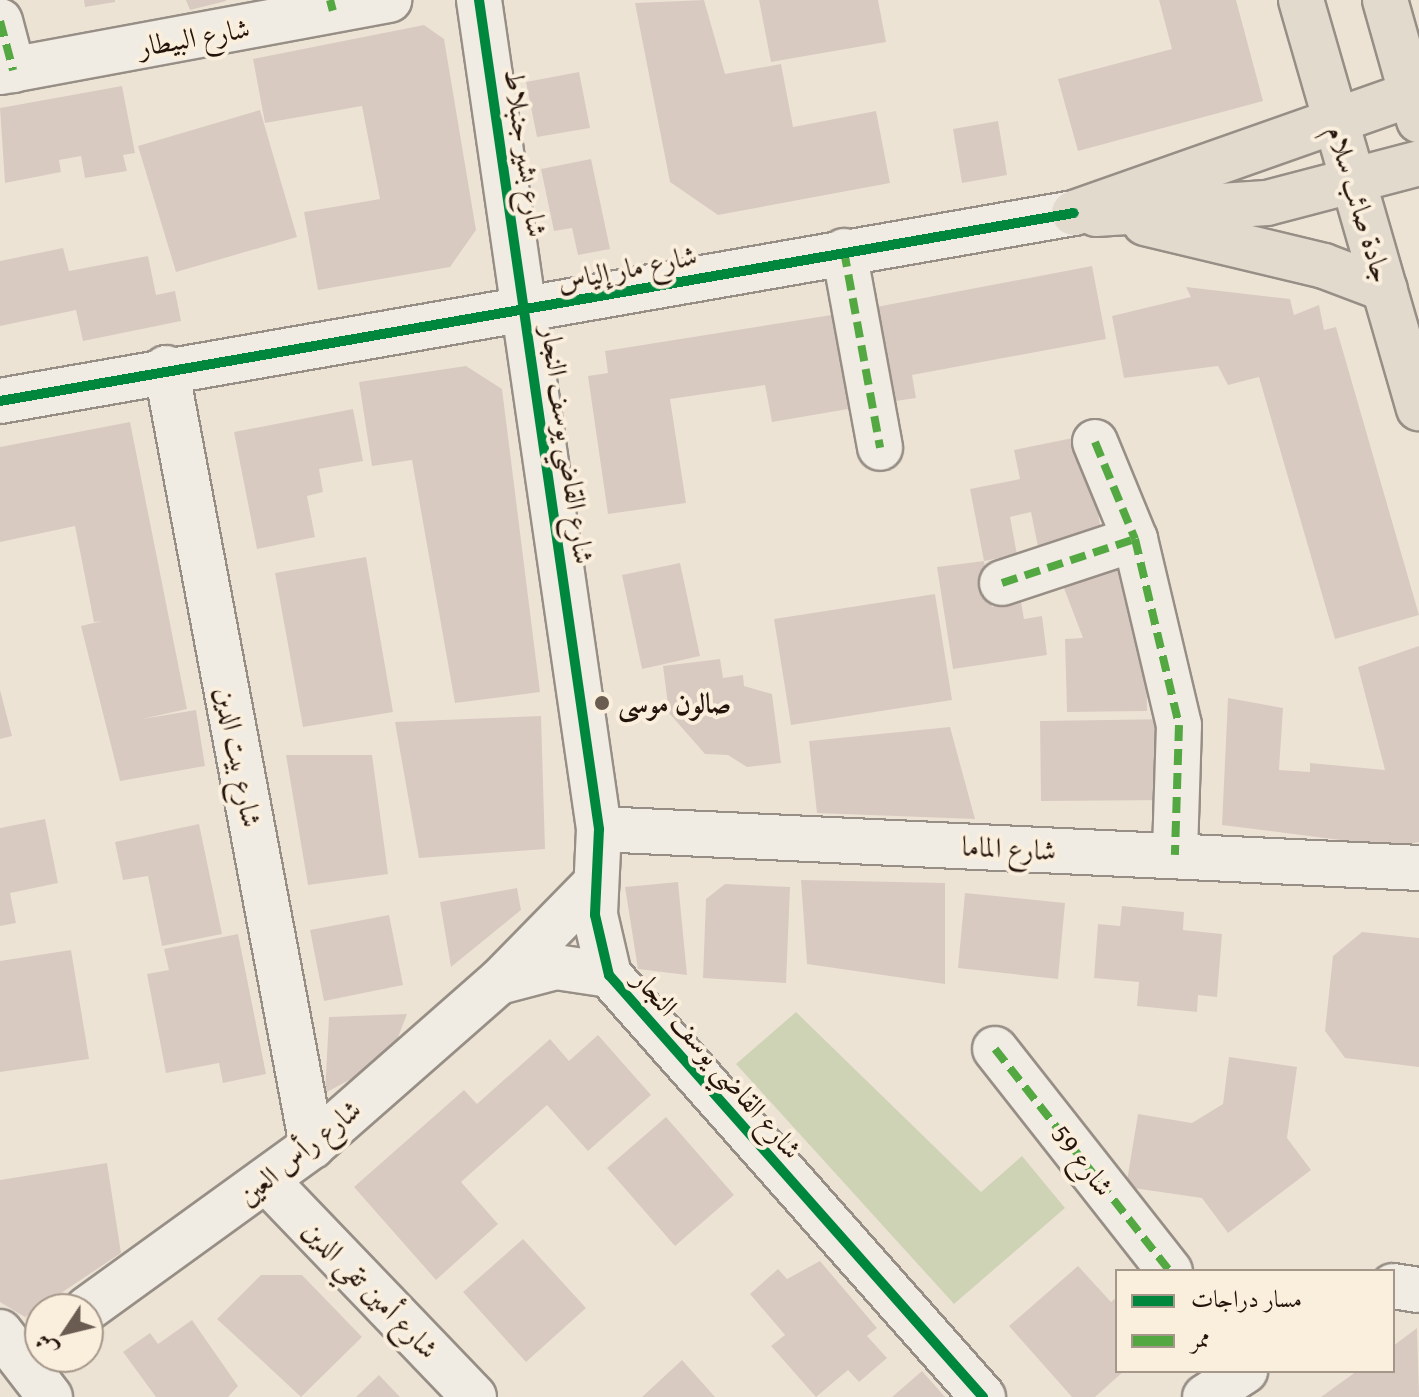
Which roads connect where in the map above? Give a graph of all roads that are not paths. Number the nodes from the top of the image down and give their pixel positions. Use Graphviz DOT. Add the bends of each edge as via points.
graph roads {
  1 [pos="389,0"];
  2 [pos="479,0"];
  3 [pos="1301,0"];
  4 [pos="1385,0"];
  5 [pos="332,6"];
  6 [pos="0,21"];
  7 [pos="6,71"];
  8 [pos="1415,107"];
  9 [pos="1334,118"];
  10 [pos="1419,163"];
  11 [pos="1353,182"];
  12 [pos="1074,213"];
  13 [pos="1121,216"];
  14 [pos="844,251"];
  15 [pos="1385,289"];
  16 [pos="525,312"];
  17 [pos="166,368"];
  18 [pos="0,401"];
  19 [pos="1419,408"];
  20 [pos="1095,442"];
  21 [pos="880,448"];
  22 [pos="1135,539"];
  23 [pos="1002,583"];
  24 [pos="599,829"];
  25 [pos="1175,855"];
  26 [pos="1419,868"];
  27 [pos="595,884"];
  28 [pos="609,975"];
  29 [pos="499,982"];
  30 [pos="995,1049"];
  31 [pos="312,1146"];
  32 [pos="267,1181"];
  33 [pos="1168,1269"];
  34 [pos="1395,1286"];
  35 [pos="1419,1290"];
  36 [pos="104,1297"];
  37 [pos="16,1350"];
  38 [pos="1242,1373"];
  39 [pos="50,1397"];
  40 [pos="474,1397"];
  41 [pos="983,1397"];
  42 [pos="1205,1397"];
  1 -- 5 [label="street, شارع البيطار"];
  2 -- 16 [label="street, شارع بشير جنبلاط"];
  3 -- 9 [label="highway, جادة صائب سلام"];
  4 -- 8 [label="highway"];
  5 -- 7 [label="street, شارع البيطار"];
  6 -- 7 [label="street"];
  8 -- 9 [label="highway"];
  9 -- 11 [label="highway, جادة صائب سلام"];
  9 -- 12 [label="highway"];
  10 -- 11 [label="highway"];
  11 -- 13 [label="highway" via="1267,203"];
  11 -- 15 [label="highway, جادة صائب سلام"];
  12 -- 13 [label="highway"];
  12 -- 14 [label="street, شارع مار إلياس"];
  13 -- 15 [label="highway" via="1240,251 1324,266"];
  14 -- 16 [label="street, شارع مار إلياس"];
  14 -- 21 [label="street"];
  15 -- 19 [label="highway, جادة صائب سلام"];
  16 -- 17 [label="street, شارع مار إلياس"];
  16 -- 24 [label="street, شارع القاضي يوسف النجار"];
  17 -- 18 [label="street, شارع مار إلياس"];
  17 -- 31 [label="street, شارع بيت الدين"];
  20 -- 22 [label="street"];
  22 -- 23 [label="street"];
  22 -- 25 [label="street" via="1179,725"];
  24 -- 25 [label="street, شارع الماما"];
  24 -- 27 [label="street, شارع القاضي يوسف النجار"];
  25 -- 26 [label="street, شارع الماما"];
  27 -- 28 [label="street, شارع القاضي يوسف النجار"];
  27 -- 29 [label="street, شارع رأس العين"];
  28 -- 29 [label="street, شارع رأس العين" via="556,967"];
  28 -- 41 [label="street, شارع القاضي يوسف النجار"];
  29 -- 31 [label="street, شارع رأس العين"];
  30 -- 33 [label="street, شارع 59"];
  31 -- 32 [label="street, شارع رأس العين"];
  32 -- 36 [label="street, شارع رأس العين"];
  32 -- 40 [label="street, شارع أمين تقي الدين"];
  34 -- 35 [label="street"];
  37 -- 39 [label="street"];
  38 -- 42 [label="street"];
}
